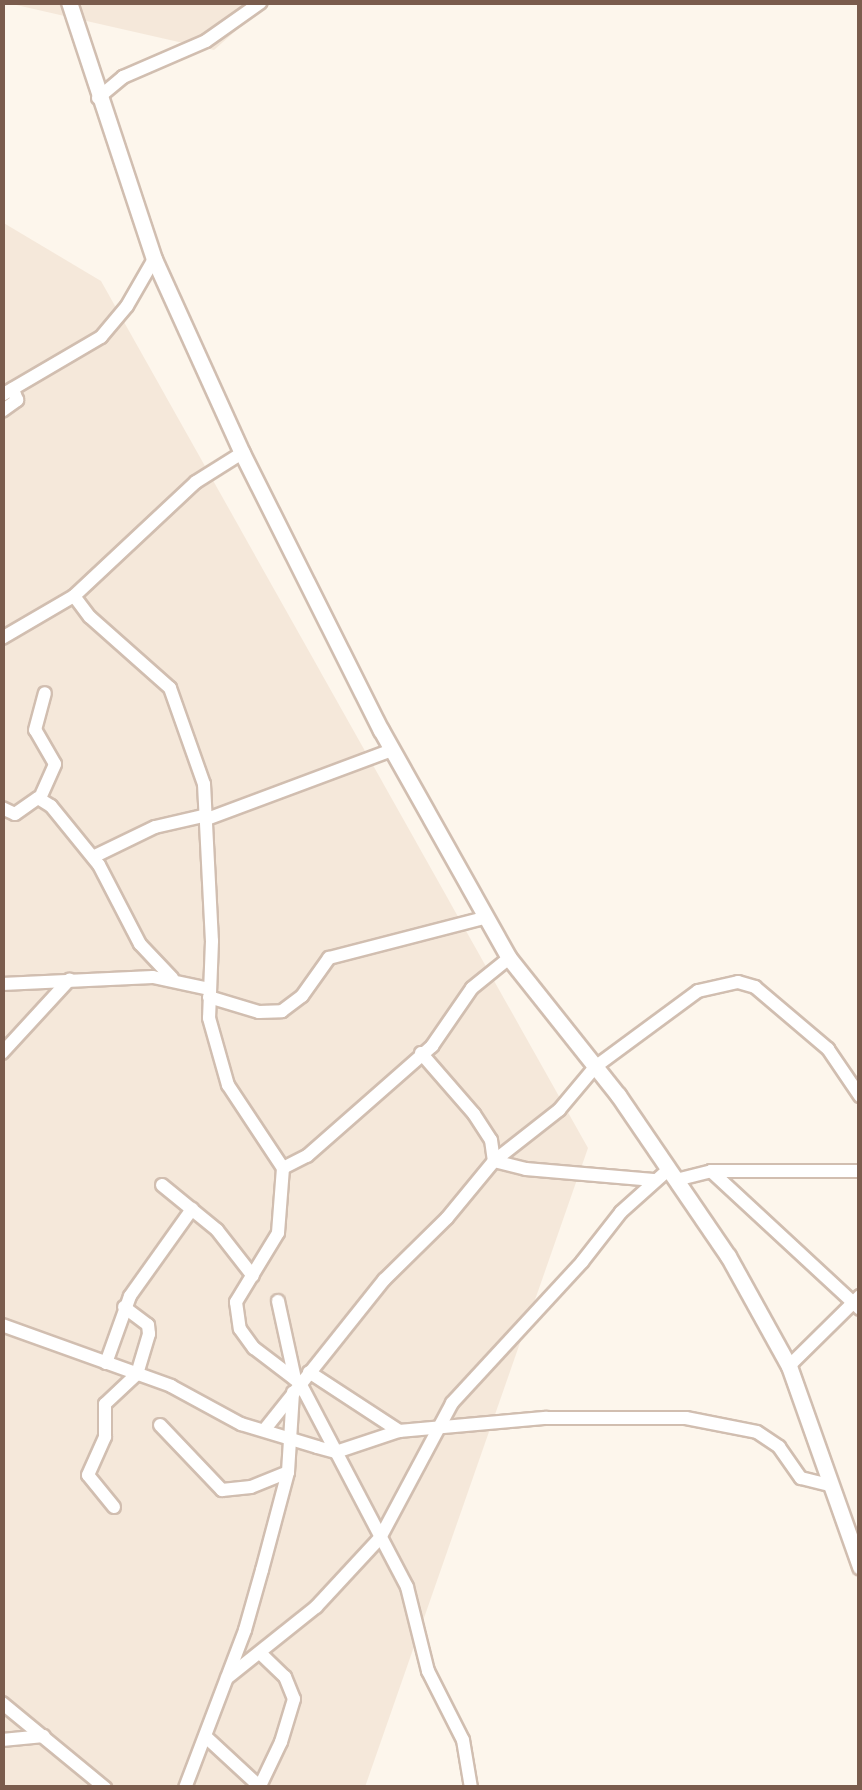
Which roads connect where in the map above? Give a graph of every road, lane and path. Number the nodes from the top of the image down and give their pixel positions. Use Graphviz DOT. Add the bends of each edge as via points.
graph roads {
  1 [pos="69,2"];
  2 [pos="261,2"];
  3 [pos="98,98"];
  4 [pos="154,259"];
  5 [pos="8,392"];
  6 [pos="2,411"];
  7 [pos="242,453"];
  8 [pos="74,596"];
  9 [pos="2,638"];
  10 [pos="45,694"];
  11 [pos="392,750"];
  12 [pos="40,798"];
  13 [pos="2,808"];
  14 [pos="207,817"];
  15 [pos="93,857"];
  16 [pos="484,918"];
  17 [pos="510,958"];
  18 [pos="172,978"];
  19 [pos="70,979"];
  20 [pos="2,984"];
  21 [pos="209,993"];
  22 [pos="2,1054"];
  23 [pos="421,1054"];
  24 [pos="596,1067"];
  25 [pos="860,1096"];
  26 [pos="494,1161"];
  27 [pos="283,1168"];
  28 [pos="711,1171"];
  29 [pos="860,1171"];
  30 [pos="672,1175"];
  31 [pos="654,1180"];
  32 [pos="162,1185"];
  33 [pos="192,1209"];
  34 [pos="252,1276"];
  35 [pos="278,1301"];
  36 [pos="857,1302"];
  37 [pos="124,1307"];
  38 [pos="2,1325"];
  39 [pos="106,1363"];
  40 [pos="789,1366"];
  41 [pos="137,1374"];
  42 [pos="299,1381"];
  43 [pos="160,1426"];
  44 [pos="436,1426"];
  45 [pos="264,1429"];
  46 [pos="398,1431"];
  47 [pos="293,1440"];
  48 [pos="336,1452"];
  49 [pos="288,1472"];
  50 [pos="829,1484"];
  51 [pos="114,1507"];
  52 [pos="380,1538"];
  53 [pos="860,1567"];
  54 [pos="261,1654"];
  55 [pos="227,1678"];
  56 [pos="2,1703"];
  57 [pos="44,1736"];
  58 [pos="206,1737"];
  59 [pos="2,1740"];
  60 [pos="260,1787"];
  61 [pos="105,1788"];
  62 [pos="184,1788"];
  63 [pos="471,1788"];
  1 -- 3 [label="street"];
  2 -- 3 [label="street" via="206,41 123,77"];
  3 -- 4 [label="street"];
  4 -- 5 [label="street" via="101,336"];
  4 -- 7 [label="street"];
  5 -- 6 [label="street" via="17,400"];
  7 -- 8 [label="street" via="196,482"];
  7 -- 11 [label="street"];
  8 -- 9 [label="street"];
  8 -- 14 [label="street" via="174,694 204,784"];
  10 -- 12 [label="street" via="36,730 54,764"];
  11 -- 14 [label="street"];
  11 -- 16 [label="street"];
  12 -- 13 [label="street" via="14,814"];
  12 -- 15 [label="street"];
  14 -- 15 [label="street" via="155,827"];
  14 -- 21 [label="street"];
  15 -- 18 [label="street" via="134,935"];
  16 -- 17 [label="street"];
  16 -- 21 [label="street" via="329,958 282,1012 259,1012"];
  17 -- 23 [label="street" via="472,988 444,1033"];
  17 -- 24 [label="street"];
  18 -- 19 [label="street"];
  18 -- 21 [label="street"];
  19 -- 20 [label="street"];
  19 -- 22 [label="street"];
  21 -- 27 [label="street" via="209,1018 228,1085"];
  23 -- 26 [label="street" via="474,1114 491,1140"];
  23 -- 27 [label="street" via="307,1156"];
  24 -- 25 [label="street" via="691,995 738,982 755,988 828,1049"];
  24 -- 26 [label="street" via="560,1110"];
  24 -- 30 [label="street"];
  26 -- 31 [label="street"];
  26 -- 42 [label="street"];
  27 -- 34 [label="street" via="278,1233"];
  28 -- 29 [label="street"];
  28 -- 30 [label="street"];
  28 -- 36 [label="street"];
  30 -- 31 [label="street"];
  30 -- 40 [label="street" via="728,1256"];
  31 -- 44 [label="street"];
  32 -- 33 [label="street"];
  33 -- 34 [label="street"];
  33 -- 37 [label="street"];
  34 -- 42 [label="street" via="236,1302 240,1329"];
  35 -- 42 [label="street"];
  36 -- 40 [label="street"];
  37 -- 39 [label="street"];
  37 -- 41 [label="street" via="149,1329"];
  38 -- 39 [label="street"];
  39 -- 41 [label="street"];
  40 -- 50 [label="street"];
  41 -- 45 [label="street"];
  41 -- 51 [label="street" via="105,1404 105,1437 90,1468 90,1480"];
  42 -- 45 [label="street"];
  42 -- 46 [label="street"];
  42 -- 47 [label="street"];
  42 -- 48 [label="street"];
  43 -- 49 [label="street" via="222,1490"];
  44 -- 46 [label="street"];
  44 -- 50 [label="street" via="686,1418 757,1432 780,1447 801,1478"];
  44 -- 52 [label="street"];
  45 -- 47 [label="street"];
  46 -- 48 [label="street"];
  47 -- 48 [label="street"];
  47 -- 49 [label="street"];
  48 -- 52 [label="street"];
  49 -- 55 [label="street"];
  50 -- 53 [label="street"];
  52 -- 54 [label="street"];
  52 -- 63 [label="street" via="415,1606 428,1670 463,1740"];
  54 -- 55 [label="street"];
  54 -- 60 [label="street" via="285,1677 294,1700"];
  55 -- 58 [label="street"];
  56 -- 57 [label="street"];
  57 -- 59 [label="street"];
  57 -- 61 [label="street"];
  58 -- 60 [label="street"];
  58 -- 62 [label="street"];
}
